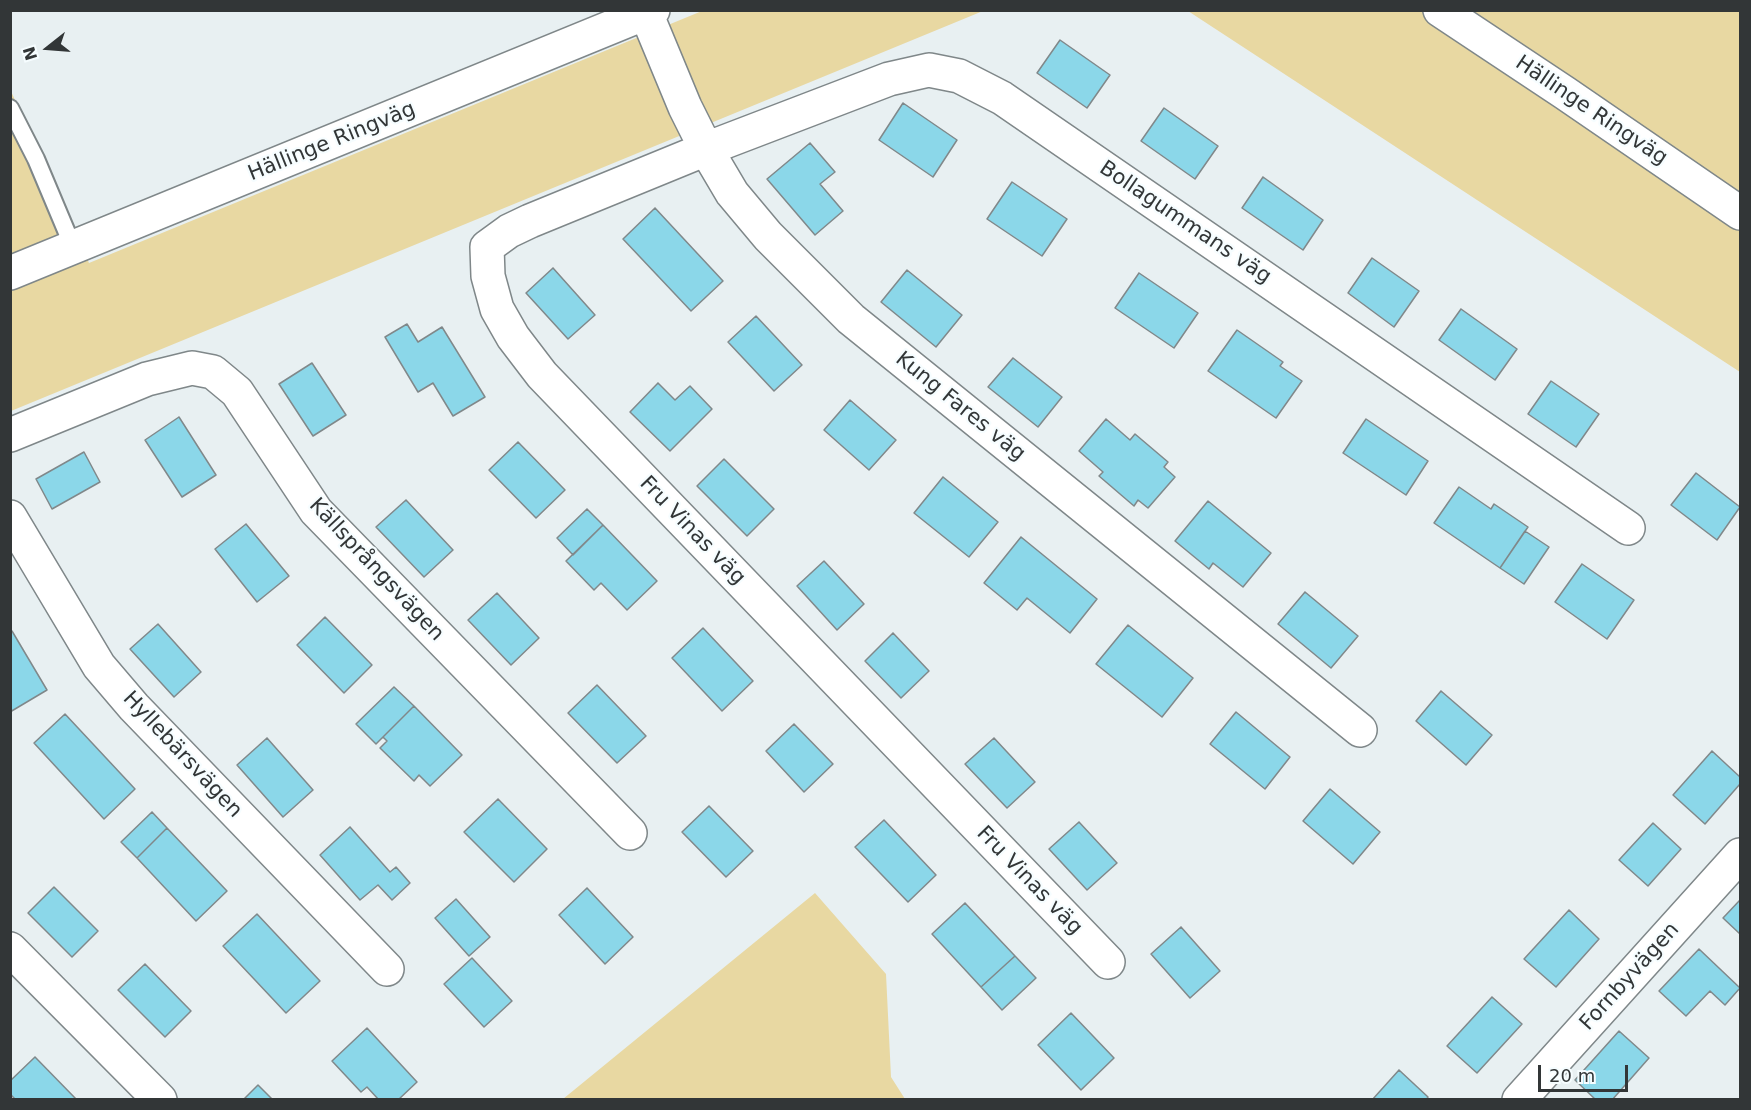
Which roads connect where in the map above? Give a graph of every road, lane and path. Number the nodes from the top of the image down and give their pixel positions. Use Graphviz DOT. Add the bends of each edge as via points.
graph roads {
  1 [pos="1440,10"];
  2 [pos="650,12"];
  3 [pos="10,108"];
  4 [pos="706,149"];
  5 [pos="1740,213"];
  6 [pos="74,247"];
  7 [pos="10,273"];
  8 [pos="10,435"];
  9 [pos="10,517"];
  10 [pos="1628,528"];
  11 [pos="1360,730"];
  12 [pos="630,833"];
  13 [pos="1740,855"];
  14 [pos="10,949"];
  15 [pos="1108,962"];
  16 [pos="387,969"];
  17 [pos="160,1100"];
  18 [pos="1519,1100"];
  1 -- 5 [label="street, Hällinge Ringväg"];
  2 -- 4 [label="street, Kung Fares väg" via="668,69"];
  2 -- 6 [label="street, Hällinge Ringväg"];
  3 -- 6 [label="lane"];
  4 -- 10 [label="street, Bollagummans väg" via="890,79 929,70 959,76 1002,98"];
  4 -- 11 [label="street, Kung Fares väg" via="732,193 768,236 851,319"];
  4 -- 15 [label="street, Fru Vinas väg" via="530,221 487,247 488,276 497,309 513,338 542,375"];
  6 -- 7 [label="street, Hällinge Ringväg"];
  8 -- 12 [label="street, Källsprångsvägen" via="147,379 192,368 213,372 237,392 316,511"];
  9 -- 16 [label="street, Hyllebärsvägen" via="99,666"];
  13 -- 18 [label="street, Fornbyvägen"];
  14 -- 17 [label="street"];
}
